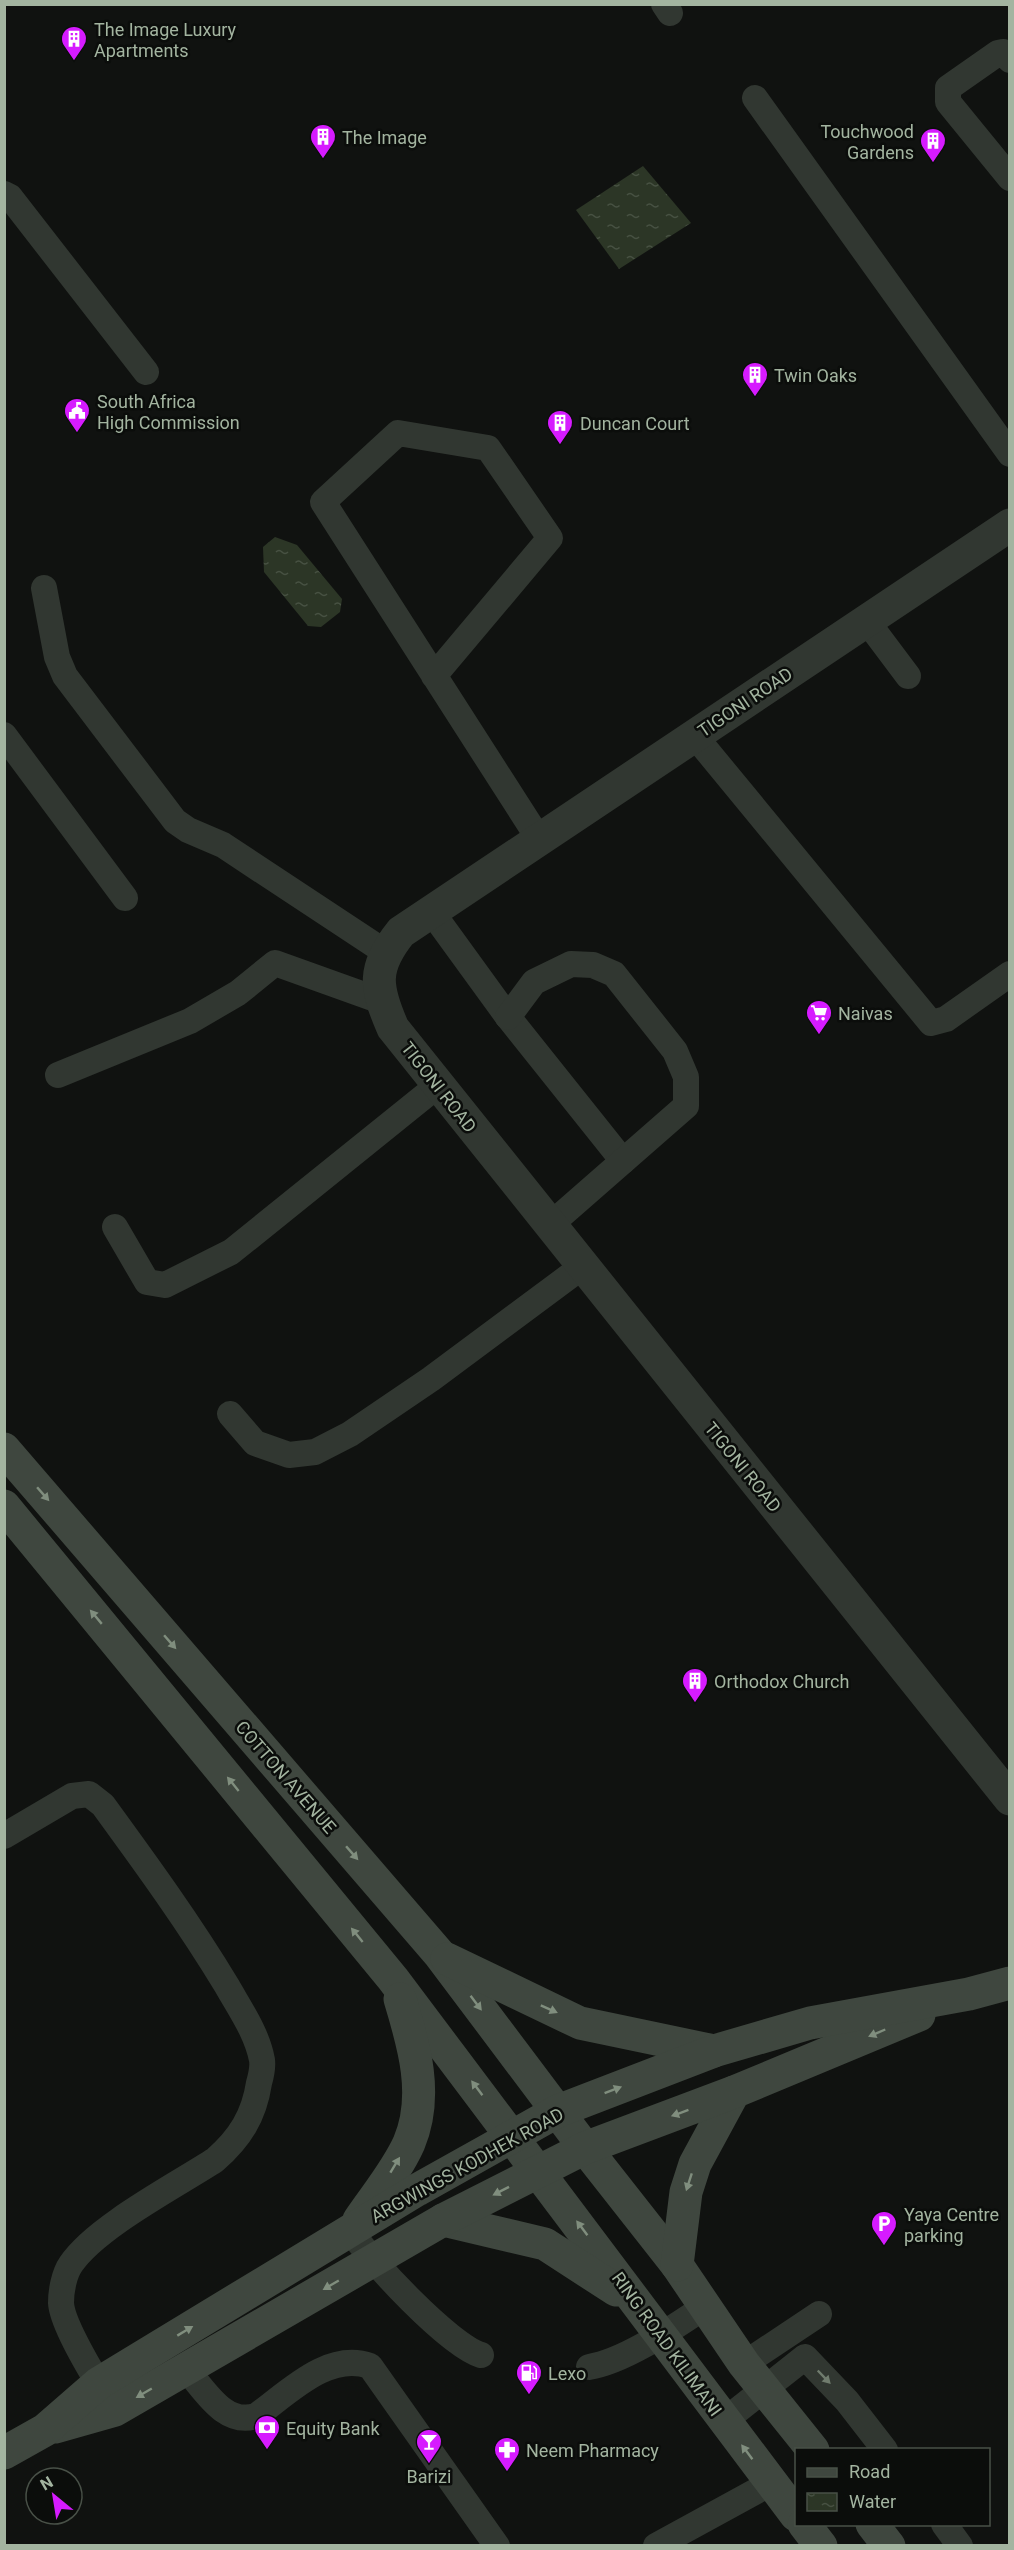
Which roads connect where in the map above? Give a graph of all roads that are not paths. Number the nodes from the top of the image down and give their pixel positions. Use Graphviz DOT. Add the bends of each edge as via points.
graph roads {
  1 [pos="1010,60"];
  2 [pos="755,98"];
  3 [pos="1010,178"];
  4 [pos="4,194"];
  5 [pos="146,372"];
  6 [pos="1010,454"];
  7 [pos="1009,526"];
  8 [pos="44,588"];
  9 [pos="866,620"];
  10 [pos="434,676"];
  11 [pos="908,676"];
  12 [pos="4,735"];
  13 [pos="694,735"];
  14 [pos="539,839"];
  15 [pos="126,898"];
  16 [pos="431,911"];
  17 [pos="385,952"];
  18 [pos="1010,974"];
  19 [pos="381,1001"];
  20 [pos="508,1017"];
  21 [pos="58,1075"];
  22 [pos="437,1086"];
  23 [pos="623,1161"];
  24 [pos="550,1225"];
  25 [pos="115,1227"];
  26 [pos="583,1266"];
  27 [pos="230,1414"];
  28 [pos="4,1449"];
  29 [pos="4,1506"];
  30 [pos="1010,1799"];
  31 [pos="4,1836"];
  32 [pos="440,1955"];
  33 [pos="393,1979"];
  34 [pos="1010,1983"];
  35 [pos="969,1994"];
  36 [pos="714,2051"];
  37 [pos="735,2092"];
  38 [pos="558,2111"];
  39 [pos="512,2135"];
  40 [pos="585,2148"];
  41 [pos="540,2171"];
  42 [pos="443,2220"];
  43 [pos="351,2231"];
  44 [pos="373,2262"];
  45 [pos="677,2265"];
  46 [pos="706,2306"];
  47 [pos="642,2309"];
  48 [pos="819,2314"];
  49 [pos="662,2336"];
  50 [pos="481,2355"];
  51 [pos="589,2367"];
  52 [pos="186,2369"];
  53 [pos="754,2375"];
  54 [pos="107,2397"];
  55 [pos="724,2421"];
  56 [pos="811,2448"];
  57 [pos="883,2448"];
  58 [pos="4,2453"];
  59 [pos="771,2483"];
  60 [pos="795,2513"];
  61 [pos="806,2526"];
  62 [pos="874,2526"];
  63 [pos="945,2526"];
  64 [pos="497,2546"];
  65 [pos="656,2546"];
  66 [pos="821,2546"];
  67 [pos="889,2546"];
  68 [pos="960,2546"];
  1 -- 3 [label="lane" via="1003,52 998,53 948,88 947,95 948,102"];
  2 -- 6 [label="lane"];
  4 -- 5 [label="lane"];
  7 -- 9 [label="street, TIGONI ROAD"];
  8 -- 17 [label="lane" via="57,657 65,676 162,807 188,830 223,846"];
  9 -- 11 [label="lane"];
  9 -- 13 [label="street, TIGONI ROAD"];
  10 -- 10 [label="lane" via="323,502 398,434 488,448 550,538"];
  10 -- 14 [label="lane"];
  12 -- 15 [label="lane"];
  13 -- 14 [label="street, TIGONI ROAD"];
  13 -- 18 [label="lane" via="931,1023 946,1019"];
  14 -- 16 [label="street, TIGONI ROAD"];
  16 -- 17 [label="street, TIGONI ROAD" via="401,932"];
  16 -- 20 [label="lane"];
  17 -- 19 [label="street, TIGONI ROAD" via="380,965"];
  19 -- 21 [label="lane" via="275,963 238,993 190,1020"];
  19 -- 22 [label="street, TIGONI ROAD" via="393,1028"];
  20 -- 23 [label="lane"];
  20 -- 23 [label="lane" via="534,982 571,964 593,965 614,974 675,1050 686,1077 686,1106"];
  22 -- 24 [label="street, TIGONI ROAD"];
  22 -- 25 [label="lane" via="231,1252 165,1285 147,1282"];
  23 -- 24 [label="lane"];
  24 -- 26 [label="street, TIGONI ROAD"];
  26 -- 27 [label="lane" via="431,1379 350,1434 315,1452 289,1455 255,1443"];
  26 -- 30 [label="street, TIGONI ROAD"];
  28 -- 32 [label="main road, COTTON AVENUE, one-way"];
  33 -- 29 [label="main road, one-way"];
  31 -- 54 [label="lane" via="72,1796 89,1794 103,1804 193,1929 246,2020 262,2062 257,2099 245,2129 228,2147 215,2160 114,2224 70,2265 64,2280 63,2312"];
  32 -- 36 [label="main road, one-way" via="580,2023"];
  32 -- 38 [label="main road, COTTON AVENUE, one-way"];
  39 -- 33 [label="main road, one-way"];
  43 -- 33 [label="main road, one-way" via="409,2142 418,2102 417,2063"];
  34 -- 35 [label="main road, ARGWINGS KODHEK ROAD"];
  35 -- 36 [label="main road, ARGWINGS KODHEK ROAD" via="810,2023"];
  35 -- 37 [label="main road, ARGWINGS KODHEK ROAD, one-way"];
  38 -- 36 [label="main road, ARGWINGS KODHEK ROAD, one-way"];
  37 -- 40 [label="main road, ARGWINGS KODHEK ROAD, one-way"];
  37 -- 45 [label="main road, one-way" via="692,2173"];
  38 -- 39 [label="main road, ARGWINGS KODHEK ROAD"];
  38 -- 40 [label="main road"];
  39 -- 41 [label="main road"];
  39 -- 43 [label="main road, ARGWINGS KODHEK ROAD"];
  40 -- 41 [label="main road, ARGWINGS KODHEK ROAD"];
  40 -- 45 [label="main road"];
  41 -- 42 [label="main road, ARGWINGS KODHEK ROAD, one-way"];
  47 -- 41 [label="main road, RING ROAD KILIMANI, one-way"];
  42 -- 44 [label="main road, ARGWINGS KODHEK ROAD"];
  42 -- 47 [label="main road" via="545,2244 590,2270"];
  43 -- 44 [label="lane"];
  54 -- 43 [label="main road, ARGWINGS KODHEK ROAD, one-way"];
  44 -- 50 [label="lane" via="459,2344"];
  44 -- 52 [label="main road, ARGWINGS KODHEK ROAD, one-way"];
  45 -- 46 [label="main road"];
  46 -- 49 [label="lane"];
  46 -- 53 [label="main road"];
  47 -- 49 [label="main road, RING ROAD KILIMANI"];
  48 -- 53 [label="lane"];
  49 -- 51 [label="lane"];
  49 -- 55 [label="main road, RING ROAD KILIMANI"];
  52 -- 54 [label="main road, ARGWINGS KODHEK ROAD, one-way"];
  52 -- 64 [label="lane" via="227,2415 246,2419 326,2367 351,2362 370,2366"];
  53 -- 55 [label="lane"];
  53 -- 56 [label="main road"];
  53 -- 57 [label="lane, one-way" via="805,2356"];
  54 -- 58 [label="main road, ARGWINGS KODHEK ROAD"];
  59 -- 55 [label="main road, RING ROAD KILIMANI, one-way"];
  59 -- 60 [label="main road, RING ROAD KILIMANI"];
  59 -- 65 [label="lane"];
  61 -- 66 [label="main road"];
  62 -- 67 [label="main road"];
  63 -- 68 [label="lane"];
}
